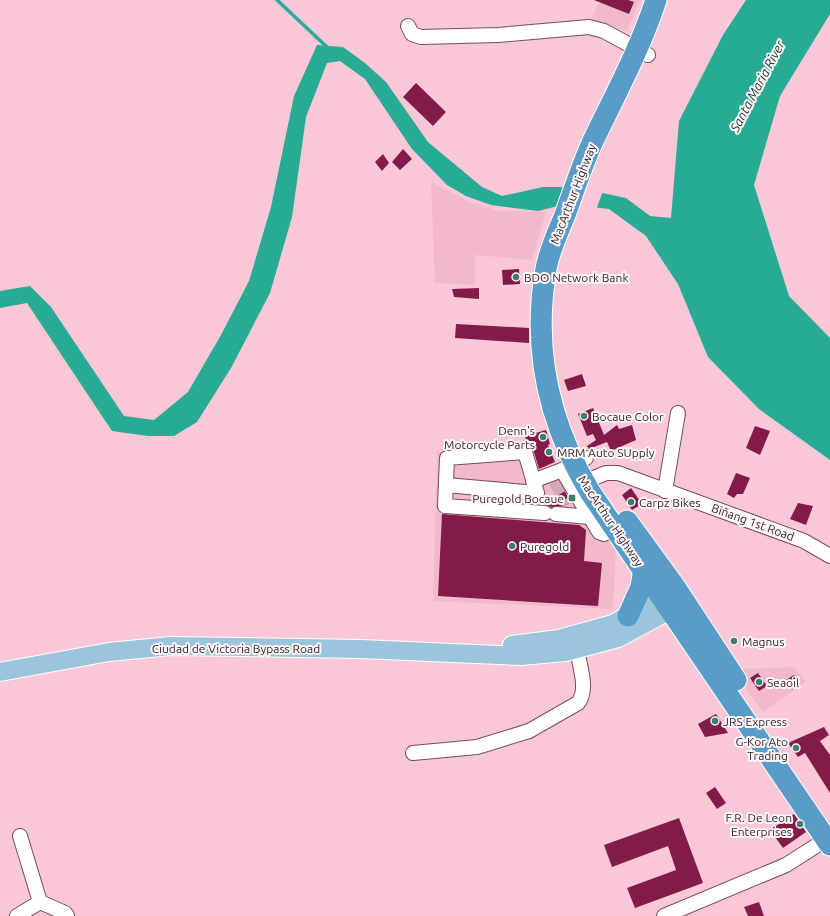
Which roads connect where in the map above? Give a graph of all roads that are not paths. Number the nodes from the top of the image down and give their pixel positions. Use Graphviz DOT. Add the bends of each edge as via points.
graph roads {
  1 [pos="656,0"];
  2 [pos="669,0"];
  3 [pos="408,26"];
  4 [pos="642,52"];
  5 [pos="678,413"];
  6 [pos="566,470"];
  7 [pos="589,479"];
  8 [pos="533,481"];
  9 [pos="446,485"];
  10 [pos="665,491"];
  11 [pos="570,504"];
  12 [pos="583,516"];
  13 [pos="621,525"];
  14 [pos="830,556"];
  15 [pos="644,569"];
  16 [pos="672,599"];
  17 [pos="628,616"];
  18 [pos="577,649"];
  19 [pos="475,654"];
  20 [pos="0,672"];
  21 [pos="413,753"];
  22 [pos="20,836"];
  23 [pos="829,836"];
  24 [pos="40,902"];
  25 [pos="17,916"];
  26 [pos="67,916"];
  27 [pos="664,916"];
  1 -- 4 [label="highway, MacArthur Highway"];
  2 -- 4 [label="highway, MacArthur Highway"];
  3 -- 4 [label="street" via="412,34 421,37 589,27 604,31"];
  4 -- 6 [label="highway, MacArthur Highway" via="592,162 563,239 546,268 540,314 542,356"];
  5 -- 10 [label="street"];
  6 -- 7 [label="highway, MacArthur Highway"];
  6 -- 8 [label="street"];
  6 -- 12 [label="street"];
  7 -- 10 [label="street, Biñang 1st Road" via="613,472"];
  7 -- 13 [label="highway, MacArthur Highway"];
  8 -- 9 [label="street" via="537,493"];
  8 -- 9 [label="street" via="525,452 447,458"];
  9 -- 12 [label="street" via="445,506"];
  10 -- 14 [label="street, Biñang 1st Road" via="804,541"];
  11 -- 12 [label="street"];
  12 -- 13 [label="street" via="604,534"];
  13 -- 15 [label="highway, MacArthur Highway"];
  13 -- 16 [label="highway, MacArthur Highway"];
  15 -- 16 [label="highway, MacArthur Highway"];
  15 -- 17 [label="highway" via="641,587"];
  16 -- 17 [label="main road, Ciudad de Victoria Bypass Road"];
  16 -- 18 [label="main road, Ciudad de Victoria Bypass Road" via="618,638"];
  16 -- 23 [label="highway, MacArthur Highway"];
  17 -- 19 [label="main road, Ciudad de Victoria Bypass Road" via="613,624 559,639 503,646"];
  18 -- 19 [label="main road, Ciudad de Victoria Bypass Road" via="521,656"];
  18 -- 21 [label="street" via="583,686 582,697 578,703 529,731 477,747"];
  19 -- 20 [label="main road, Ciudad de Victoria Bypass Road" via="171,646 109,652"];
  22 -- 24 [label="street"];
  23 -- 27 [label="street" via="786,865"];
  24 -- 25 [label="street"];
  24 -- 26 [label="street"];
}
